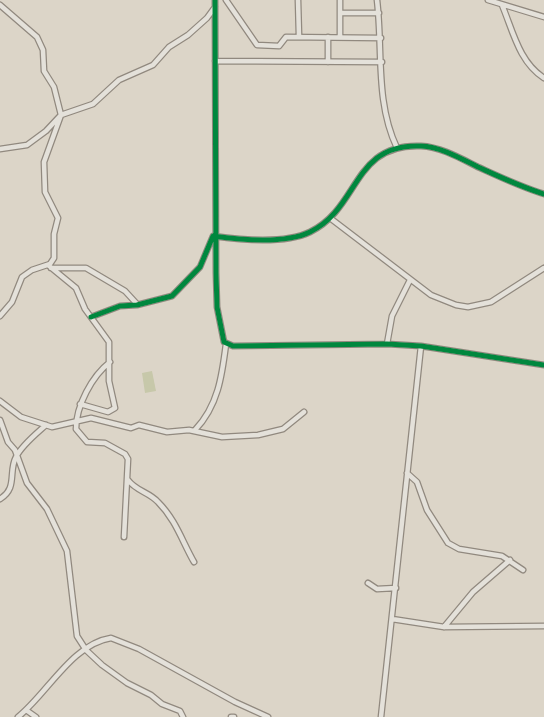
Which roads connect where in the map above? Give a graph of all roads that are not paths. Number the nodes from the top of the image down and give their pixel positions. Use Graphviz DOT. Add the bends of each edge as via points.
graph roads {
  1 [pos="215,0"];
  2 [pos="226,0"];
  3 [pos="298,0"];
  4 [pos="340,0"];
  5 [pos="377,0"];
  6 [pos="488,0"];
  7 [pos="0,5"];
  8 [pos="502,5"];
  9 [pos="215,7"];
  10 [pos="340,13"];
  11 [pos="379,13"];
  12 [pos="544,18"];
  13 [pos="299,36"];
  14 [pos="328,37"];
  15 [pos="340,37"];
  16 [pos="381,38"];
  17 [pos="215,61"];
  18 [pos="328,62"];
  19 [pos="382,62"];
  20 [pos="544,78"];
  21 [pos="61,115"];
  22 [pos="397,148"];
  23 [pos="0,149"];
  24 [pos="544,194"];
  25 [pos="330,218"];
  26 [pos="217,237"];
  27 [pos="49,267"];
  28 [pos="544,268"];
  29 [pos="410,280"];
  30 [pos="137,304"];
  31 [pos="0,316"];
  32 [pos="91,317"];
  33 [pos="226,344"];
  34 [pos="387,344"];
  35 [pos="421,346"];
  36 [pos="110,362"];
  37 [pos="544,365"];
  38 [pos="0,401"];
  39 [pos="80,404"];
  40 [pos="304,412"];
  41 [pos="0,420"];
  42 [pos="76,420"];
  43 [pos="46,425"];
  44 [pos="195,430"];
  45 [pos="17,456"];
  46 [pos="407,473"];
  47 [pos="128,480"];
  48 [pos="0,498"];
  49 [pos="124,537"];
  50 [pos="510,560"];
  51 [pos="194,562"];
  52 [pos="523,570"];
  53 [pos="368,582"];
  54 [pos="396,588"];
  55 [pos="392,619"];
  56 [pos="544,626"];
  57 [pos="444,627"];
  58 [pos="86,650"];
  59 [pos="26,710"];
  60 [pos="18,717"];
  61 [pos="36,717"];
  62 [pos="183,717"];
  63 [pos="268,717"];
  64 [pos="381,717"];
  1 -- 9 [label="street"];
  2 -- 13 [label="street" via="257,45 279,46 286,37"];
  3 -- 13 [label="street"];
  4 -- 10 [label="street"];
  5 -- 11 [label="street"];
  6 -- 8 [label="street"];
  7 -- 21 [label="street" via="37,37 43,67 54,87"];
  8 -- 12 [label="street"];
  8 -- 20 [label="street" via="523,56"];
  9 -- 17 [label="street"];
  9 -- 21 [label="street" via="188,35 169,46 153,66 118,80 93,104"];
  10 -- 11 [label="street"];
  10 -- 15 [label="street"];
  11 -- 16 [label="street"];
  13 -- 14 [label="street"];
  14 -- 15 [label="street"];
  14 -- 18 [label="street"];
  15 -- 16 [label="street"];
  16 -- 19 [label="street"];
  17 -- 18 [label="street"];
  17 -- 26 [label="street"];
  18 -- 19 [label="street"];
  19 -- 22 [label="street" via="384,111"];
  21 -- 23 [label="street" via="27,145"];
  21 -- 27 [label="street" via="44,162 46,192 58,222 54,234 54,258"];
  22 -- 24 [label="street" via="437,149"];
  22 -- 25 [label="street" via="378,157 362,171 342,205"];
  25 -- 26 [label="street" via="311,231 288,238"];
  25 -- 29 [label="street"];
  26 -- 30 [label="street" via="213,236 210,241 200,267 177,292"];
  26 -- 33 [label="street" via="217,307 222,339"];
  27 -- 30 [label="street" via="86,268 125,290"];
  27 -- 31 [label="street" via="32,270 22,277 12,302"];
  27 -- 32 [label="street" via="76,288 81,304"];
  28 -- 29 [label="street" via="497,299 474,306 442,301"];
  29 -- 34 [label="street" via="392,316"];
  30 -- 32 [label="street" via="120,306"];
  32 -- 36 [label="street" via="109,342"];
  33 -- 34 [label="street"];
  33 -- 44 [label="street" via="217,396"];
  34 -- 35 [label="street"];
  35 -- 37 [label="street"];
  35 -- 46 [label="street"];
  36 -- 39 [label="street" via="99,373"];
  36 -- 39 [label="street" via="109,381 114,410 101,411"];
  38 -- 43 [label="street" via="21,417"];
  39 -- 42 [label="street"];
  40 -- 44 [label="street" via="284,429 258,435 222,437"];
  41 -- 45 [label="street"];
  42 -- 43 [label="street" via="56,427"];
  42 -- 44 [label="street" via="91,418 131,428 138,425 167,432"];
  42 -- 47 [label="street" via="76,429 87,442 105,443 127,456"];
  43 -- 45 [label="street"];
  45 -- 48 [label="street" via="10,490"];
  45 -- 58 [label="street" via="27,483 47,509 66,551 75,629"];
  46 -- 50 [label="street" via="417,482 427,510 448,543 459,549 492,553"];
  46 -- 54 [label="street"];
  47 -- 49 [label="street"];
  47 -- 51 [label="street" via="136,489 156,499 173,519"];
  50 -- 52 [label="street"];
  50 -- 57 [label="street" via="473,592"];
  53 -- 54 [label="street" via="378,589"];
  54 -- 55 [label="street"];
  55 -- 57 [label="street"];
  55 -- 64 [label="street"];
  56 -- 57 [label="street"];
  58 -- 59 [label="street" via="61,671"];
  58 -- 62 [label="street" via="127,683 180,711"];
  58 -- 63 [label="street" via="100,640 116,638"];
  59 -- 60 [label="street"];
  59 -- 61 [label="street"];
}
